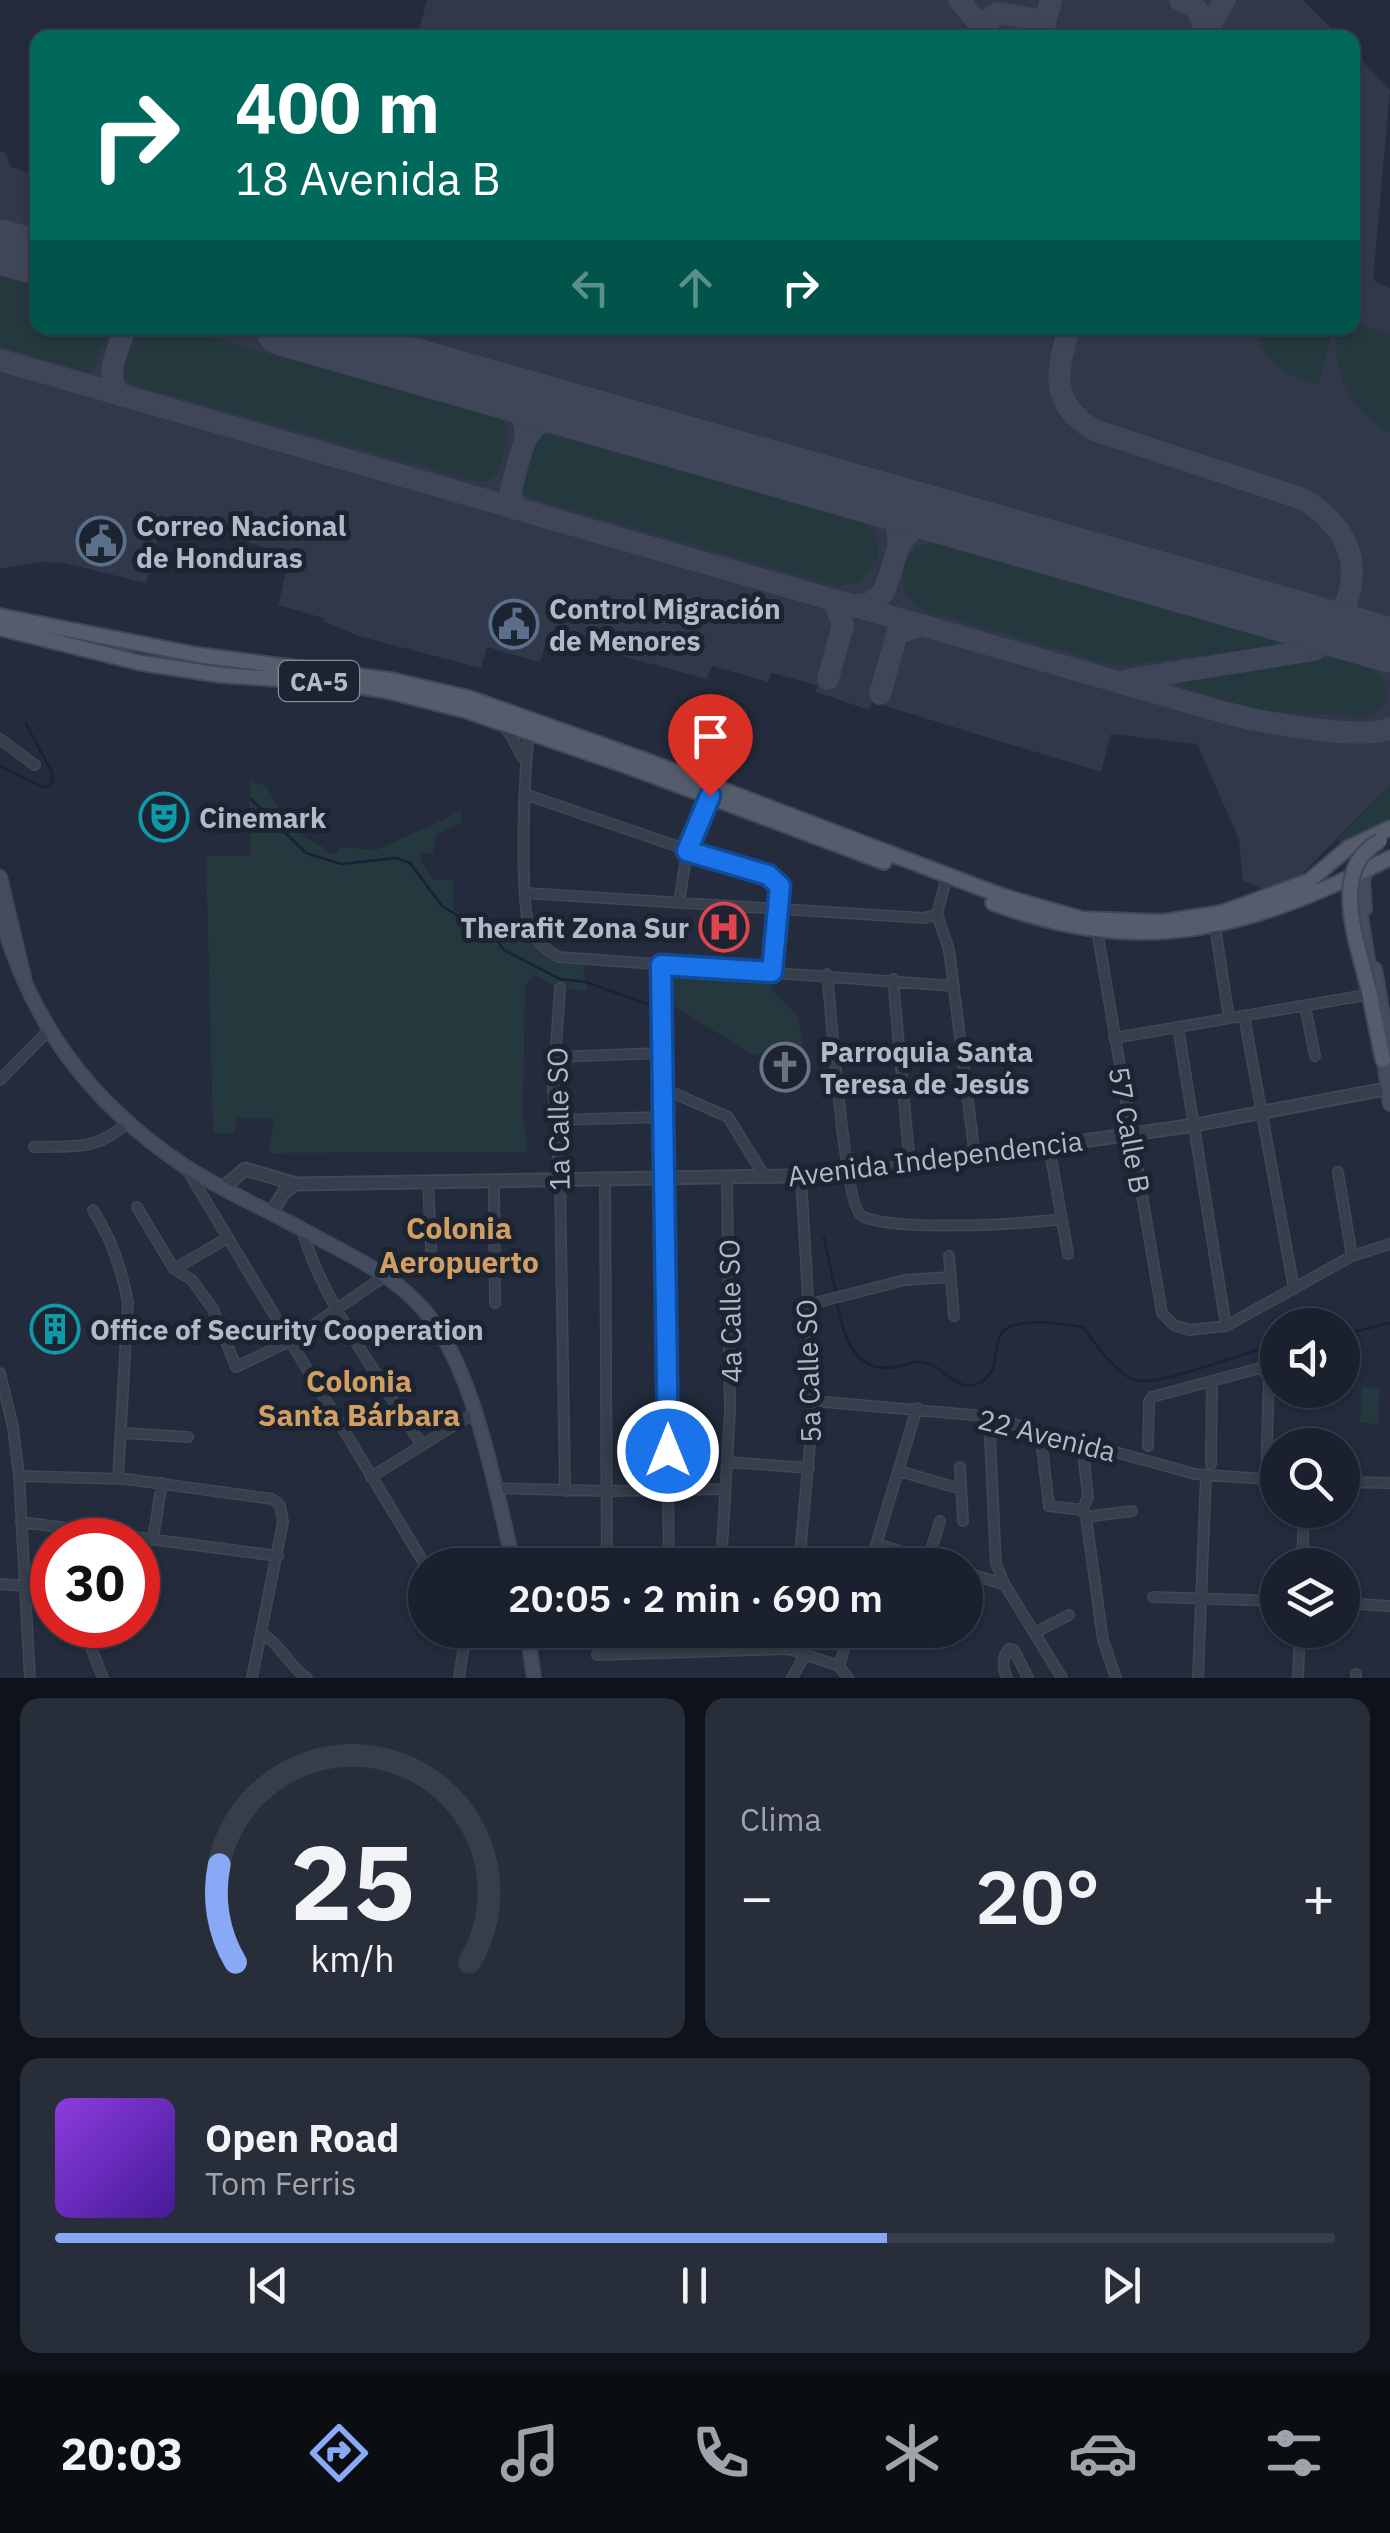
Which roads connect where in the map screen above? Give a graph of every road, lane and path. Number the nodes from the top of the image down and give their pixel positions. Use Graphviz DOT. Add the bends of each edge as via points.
graph roads {
  1 [pos="0,616"];
  2 [pos="0,628"];
  3 [pos="498,721"];
  4 [pos="530,732"];
  5 [pos="0,739"];
  6 [pos="634,762"];
  7 [pos="35,765"];
  8 [pos="525,765"];
  9 [pos="524,794"];
  10 [pos="710,796"];
  11 [pos="1390,816"];
  12 [pos="1390,828"];
  13 [pos="1360,842"];
  14 [pos="1387,842"];
  15 [pos="687,851"];
  16 [pos="1378,864"];
  17 [pos="0,877"];
  18 [pos="1342,882"];
  19 [pos="945,884"];
  20 [pos="526,892"];
  21 [pos="679,903"];
  22 [pos="778,910"];
  23 [pos="0,913"];
  24 [pos="937,914"];
  25 [pos="1215,926"];
  26 [pos="1097,930"];
  27 [pos="661,965"];
  28 [pos="772,972"];
  29 [pos="827,974"];
  30 [pos="893,979"];
  31 [pos="25,984"];
  32 [pos="954,986"];
  33 [pos="560,988"];
  34 [pos="1367,994"];
  35 [pos="1305,1006"];
  36 [pos="1244,1016"];
  37 [pos="1229,1018"];
  38 [pos="1178,1028"];
  39 [pos="49,1030"];
  40 [pos="1114,1038"];
  41 [pos="661,1052"];
  42 [pos="1315,1056"];
  43 [pos="556,1057"];
  44 [pos="1387,1057"];
  45 [pos="0,1080"];
  46 [pos="662,1088"];
  47 [pos="1389,1094"];
  48 [pos="1262,1112"];
  49 [pos="662,1116"];
  50 [pos="555,1120"];
  51 [pos="128,1122"];
  52 [pos="1194,1126"];
  53 [pos="1130,1135"];
  54 [pos="1049,1146"];
  55 [pos="34,1147"];
  56 [pos="975,1157"];
  57 [pos="184,1166"];
  58 [pos="910,1166"];
  59 [pos="1338,1172"];
  60 [pos="847,1174"];
  61 [pos="606,1177"];
  62 [pos="727,1177"];
  63 [pos="765,1177"];
  64 [pos="801,1177"];
  65 [pos="560,1178"];
  66 [pos="665,1178"];
  67 [pos="494,1180"];
  68 [pos="428,1181"];
  69 [pos="296,1184"];
  70 [pos="223,1188"];
  71 [pos="138,1207"];
  72 [pos="93,1210"];
  73 [pos="272,1212"];
  74 [pos="1061,1219"];
  75 [pos="302,1229"];
  76 [pos="226,1239"];
  77 [pos="1390,1244"];
  78 [pos="1068,1254"];
  79 [pos="949,1256"];
  80 [pos="1352,1256"];
  81 [pos="432,1267"];
  82 [pos="174,1269"];
  83 [pos="385,1276"];
  84 [pos="950,1277"];
  85 [pos="1294,1290"];
  86 [pos="495,1303"];
  87 [pos="807,1305"];
  88 [pos="338,1309"];
  89 [pos="954,1316"];
  90 [pos="1226,1326"];
  91 [pos="290,1341"];
  92 [pos="0,1373"];
  93 [pos="1212,1381"];
  94 [pos="814,1402"];
  95 [pos="917,1408"];
  96 [pos="474,1413"];
  97 [pos="988,1418"];
  98 [pos="1268,1428"];
  99 [pos="1040,1431"];
  100 [pos="123,1433"];
  101 [pos="188,1437"];
  102 [pos="1082,1443"];
  103 [pos="421,1444"];
  104 [pos="1148,1446"];
  105 [pos="728,1462"];
  106 [pos="1211,1464"];
  107 [pos="960,1467"];
  108 [pos="809,1468"];
  109 [pos="898,1471"];
  110 [pos="19,1476"];
  111 [pos="1206,1476"];
  112 [pos="370,1477"];
  113 [pos="118,1478"];
  114 [pos="1260,1479"];
  115 [pos="162,1482"];
  116 [pos="1360,1482"];
  117 [pos="1390,1483"];
  118 [pos="494,1488"];
  119 [pos="724,1489"];
  120 [pos="668,1490"];
  121 [pos="961,1490"];
  122 [pos="566,1491"];
  123 [pos="605,1491"];
  124 [pos="1132,1511"];
  125 [pos="1084,1513"];
  126 [pos="156,1518"];
  127 [pos="940,1520"];
  128 [pos="963,1521"];
  129 [pos="21,1522"];
  130 [pos="30,1523"];
  131 [pos="160,1540"];
  132 [pos="877,1544"];
  133 [pos="414,1548"];
  134 [pos="510,1548"];
  135 [pos="607,1548"];
  136 [pos="669,1548"];
  137 [pos="722,1548"];
  138 [pos="801,1548"];
  139 [pos="876,1548"];
  140 [pos="890,1548"];
  141 [pos="932,1548"];
  142 [pos="278,1556"];
  143 [pos="983,1578"];
  144 [pos="0,1584"];
  145 [pos="1005,1585"];
  146 [pos="24,1586"];
  147 [pos="30,1586"];
  148 [pos="1154,1597"];
  149 [pos="1202,1598"];
  150 [pos="1260,1600"];
  151 [pos="1360,1605"];
  152 [pos="1390,1606"];
  153 [pos="1068,1615"];
  154 [pos="1034,1632"];
  155 [pos="263,1634"];
  156 [pos="91,1648"];
  157 [pos="463,1648"];
  158 [pos="530,1648"];
  159 [pos="622,1648"];
  160 [pos="689,1648"];
  161 [pos="844,1648"];
  162 [pos="1299,1648"];
  163 [pos="718,1650"];
  164 [pos="789,1650"];
  165 [pos="690,1652"];
  166 [pos="806,1652"];
  167 [pos="623,1654"];
  168 [pos="596,1655"];
  169 [pos="839,1666"];
  170 [pos="30,1678"];
  171 [pos="103,1678"];
  172 [pos="252,1678"];
  173 [pos="307,1678"];
  174 [pos="458,1678"];
  175 [pos="534,1678"];
  176 [pos="792,1678"];
  177 [pos="848,1678"];
  178 [pos="1007,1678"];
  179 [pos="1028,1678"];
  180 [pos="1062,1678"];
  181 [pos="1116,1678"];
  182 [pos="1198,1678"];
  183 [pos="1298,1678"];
  1 -- 6 [label="main road, CA-5" via="198,655 391,680 469,698"];
  2 -- 3 [label="main road, CA-5" via="195,672 388,691"];
  3 -- 4 [label="main road, CA-5"];
  3 -- 8 [label="street"];
  4 -- 6 [label="main road, CA-5"];
  4 -- 8 [label="street"];
  5 -- 7 [label="street"];
  6 -- 10 [label="main road"];
  6 -- 13 [label="main road" via="1082,920 1162,922 1220,913 1309,881"];
  8 -- 9 [label="street"];
  9 -- 15 [label="street"];
  9 -- 20 [label="street"];
  10 -- 15 [label="street"];
  10 -- 19 [label="main road"];
  11 -- 13 [label="main road"];
  12 -- 13 [label="main road"];
  14 -- 16 [label="main road"];
  14 -- 34 [label="main road, bridge" via="1362,852 1350,880"];
  15 -- 21 [label="street"];
  15 -- 22 [label="street" via="768,875 780,886"];
  16 -- 18 [label="main road"];
  16 -- 44 [label="main road" via="1362,890"];
  17 -- 31 [label="main road"];
  18 -- 25 [label="main road"];
  18 -- 44 [label="main road" via="1360,910"];
  19 -- 24 [label="street"];
  19 -- 26 [label="main road" via="1041,920"];
  20 -- 21 [label="street"];
  20 -- 27 [label="street" via="529,928 559,956"];
  21 -- 22 [label="street"];
  22 -- 24 [label="street"];
  22 -- 28 [label="street"];
  23 -- 31 [label="main road"];
  24 -- 32 [label="street"];
  25 -- 26 [label="main road"];
  25 -- 37 [label="street"];
  26 -- 40 [label="street, 57 Calle B"];
  27 -- 28 [label="street"];
  27 -- 41 [label="street"];
  28 -- 29 [label="street"];
  29 -- 30 [label="street"];
  29 -- 60 [label="street"];
  30 -- 32 [label="street"];
  30 -- 58 [label="street"];
  31 -- 39 [label="main road"];
  32 -- 56 [label="street"];
  33 -- 43 [label="street, 1a Calle SO"];
  34 -- 35 [label="street"];
  34 -- 44 [label="main road"];
  35 -- 36 [label="street"];
  35 -- 42 [label="street"];
  36 -- 37 [label="street"];
  36 -- 48 [label="street"];
  37 -- 38 [label="street"];
  38 -- 40 [label="street"];
  38 -- 52 [label="street"];
  39 -- 45 [label="street"];
  39 -- 51 [label="main road" via="77,1072"];
  40 -- 53 [label="street, 57 Calle B"];
  41 -- 43 [label="street"];
  41 -- 46 [label="street"];
  43 -- 50 [label="street, 1a Calle SO"];
  44 -- 47 [label="main road"];
  46 -- 49 [label="street"];
  46 -- 63 [label="street" via="728,1117"];
  47 -- 48 [label="street, Avenida Independencia"];
  48 -- 52 [label="street, Avenida Independencia"];
  48 -- 85 [label="street"];
  49 -- 50 [label="street"];
  49 -- 66 [label="street"];
  50 -- 65 [label="street, 1a Calle SO"];
  51 -- 55 [label="street" via="94,1145"];
  51 -- 57 [label="main road"];
  52 -- 53 [label="street, Avenida Independencia"];
  52 -- 90 [label="street"];
  53 -- 54 [label="street, Avenida Independencia"];
  53 -- 90 [label="street, 57 Calle B" via="1162,1313 1190,1330"];
  54 -- 56 [label="street, Avenida Independencia"];
  54 -- 74 [label="street"];
  56 -- 58 [label="street, Avenida Independencia"];
  57 -- 70 [label="main road"];
  57 -- 76 [label="street"];
  58 -- 60 [label="street, Avenida Independencia"];
  59 -- 80 [label="street"];
  60 -- 64 [label="street, Avenida Independencia"];
  60 -- 74 [label="street" via="854,1208 887,1222 998,1226"];
  61 -- 65 [label="street, Avenida Independencia"];
  61 -- 66 [label="street, Avenida Independencia"];
  61 -- 123 [label="street"];
  62 -- 63 [label="street, Avenida Independencia"];
  62 -- 66 [label="street, Avenida Independencia"];
  62 -- 105 [label="street, 4a Calle SO"];
  63 -- 64 [label="street, Avenida Independencia"];
  64 -- 87 [label="street, 5a Calle SO"];
  65 -- 67 [label="street, Avenida Independencia"];
  65 -- 122 [label="street, 1a Calle SO"];
  66 -- 120 [label="street"];
  67 -- 68 [label="street, Avenida Independencia"];
  67 -- 86 [label="street"];
  68 -- 69 [label="street, Avenida Independencia"];
  68 -- 81 [label="street"];
  69 -- 70 [label="street, Avenida Independencia" via="244,1169"];
  69 -- 73 [label="street"];
  70 -- 73 [label="main road"];
  71 -- 82 [label="street"];
  72 -- 100 [label="street" via="106,1230 128,1303"];
  73 -- 75 [label="main road"];
  74 -- 78 [label="street"];
  75 -- 83 [label="main road"];
  75 -- 88 [label="street"];
  76 -- 82 [label="street"];
  76 -- 91 [label="street"];
  77 -- 80 [label="street"];
  79 -- 84 [label="street"];
  80 -- 85 [label="street"];
  82 -- 91 [label="street" via="213,1309 232,1364 241,1368"];
  83 -- 88 [label="street"];
  83 -- 96 [label="main road" via="424,1309 450,1348"];
  84 -- 87 [label="street" via="905,1280"];
  84 -- 89 [label="street"];
  85 -- 90 [label="street"];
  87 -- 94 [label="street, 5a Calle SO"];
  88 -- 91 [label="street"];
  88 -- 103 [label="street"];
  91 -- 112 [label="street"];
  92 -- 110 [label="street"];
  93 -- 98 [label="street" via="1260,1368 1269,1377"];
  93 -- 104 [label="street" via="1152,1397"];
  93 -- 106 [label="street"];
  94 -- 95 [label="street, 22 Avenida"];
  94 -- 108 [label="street, 5a Calle SO"];
  95 -- 97 [label="street, 22 Avenida"];
  95 -- 109 [label="street"];
  96 -- 103 [label="street"];
  96 -- 118 [label="main road"];
  97 -- 99 [label="street, 22 Avenida"];
  97 -- 145 [label="street" via="996,1564"];
  99 -- 102 [label="street, 22 Avenida"];
  99 -- 125 [label="street" via="1049,1506"];
  100 -- 101 [label="street"];
  100 -- 113 [label="street"];
  102 -- 111 [label="street, 22 Avenida"];
  102 -- 125 [label="street"];
  103 -- 112 [label="street"];
  105 -- 108 [label="street"];
  105 -- 119 [label="street, 4a Calle SO"];
  107 -- 121 [label="street"];
  108 -- 138 [label="street, 5a Calle SO"];
  109 -- 121 [label="street"];
  109 -- 132 [label="street"];
  110 -- 113 [label="street"];
  110 -- 129 [label="street"];
  111 -- 114 [label="street, 22 Avenida"];
  111 -- 149 [label="street"];
  112 -- 133 [label="street"];
  113 -- 115 [label="street"];
  115 -- 126 [label="street"];
  115 -- 142 [label="street" via="280,1504"];
  116 -- 117 [label="street"];
  118 -- 122 [label="street"];
  118 -- 134 [label="main road"];
  119 -- 120 [label="street"];
  119 -- 137 [label="street, 4a Calle SO"];
  120 -- 123 [label="street"];
  120 -- 136 [label="street"];
  121 -- 128 [label="street"];
  122 -- 123 [label="street"];
  123 -- 135 [label="street"];
  124 -- 125 [label="street"];
  125 -- 181 [label="street" via="1103,1640"];
  127 -- 141 [label="street"];
  129 -- 130 [label="street"];
  129 -- 146 [label="street"];
  131 -- 142 [label="street"];
  132 -- 139 [label="street"];
  132 -- 140 [label="street"];
  142 -- 155 [label="street"];
  143 -- 145 [label="street"];
  144 -- 146 [label="street"];
  145 -- 154 [label="street"];
  146 -- 147 [label="street"];
  146 -- 170 [label="street"];
  148 -- 149 [label="street"];
  149 -- 150 [label="street"];
  149 -- 182 [label="street"];
  151 -- 152 [label="street"];
  153 -- 154 [label="street"];
  154 -- 180 [label="street"];
  155 -- 172 [label="street"];
  155 -- 173 [label="street"];
  156 -- 171 [label="street"];
  157 -- 174 [label="street"];
  158 -- 175 [label="main road"];
  159 -- 167 [label="street"];
  160 -- 165 [label="street"];
  161 -- 169 [label="street"];
  162 -- 183 [label="street"];
  163 -- 164 [label="street"];
  163 -- 165 [label="street"];
  164 -- 166 [label="street"];
  165 -- 167 [label="street"];
  166 -- 169 [label="street"];
  166 -- 176 [label="street"];
  167 -- 168 [label="street"];
  169 -- 177 [label="street"];
  178 -- 179 [label="street" via="1009,1649"];
}
